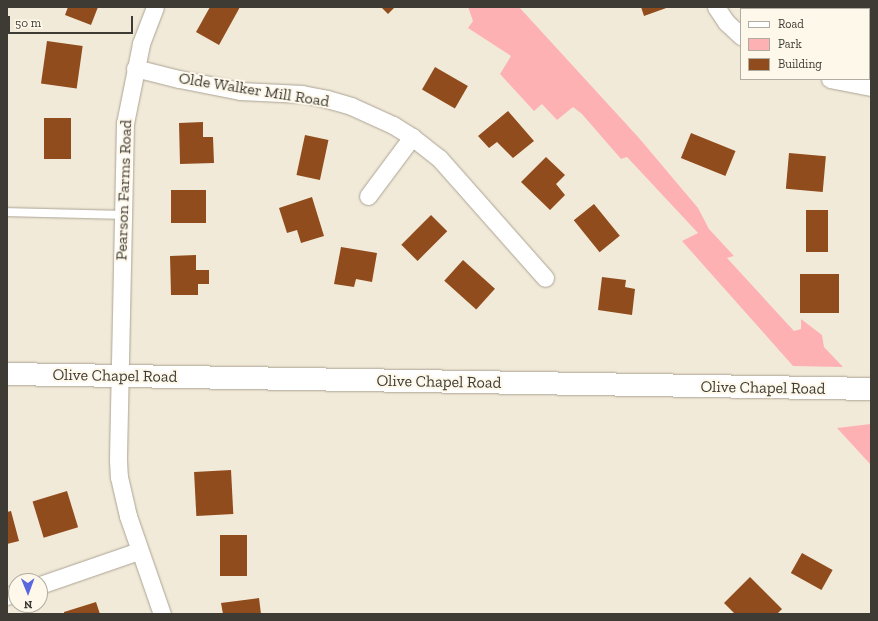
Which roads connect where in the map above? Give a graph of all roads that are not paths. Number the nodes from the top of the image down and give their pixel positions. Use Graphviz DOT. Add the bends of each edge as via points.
graph roads {
  1 [pos="155,7"];
  2 [pos="716,7"];
  3 [pos="740,35"];
  4 [pos="135,68"];
  5 [pos="835,80"];
  6 [pos="871,87"];
  7 [pos="412,137"];
  8 [pos="368,196"];
  9 [pos="7,212"];
  10 [pos="122,215"];
  11 [pos="545,278"];
  12 [pos="7,374"];
  13 [pos="119,376"];
  14 [pos="871,390"];
  15 [pos="139,551"];
  16 [pos="48,582"];
  17 [pos="162,614"];
  1 -- 4 [label="street, Pearson Farms Road" via="140,44"];
  2 -- 3 [label="street" via="726,22"];
  4 -- 7 [label="street, Olde Walker Mill Road" via="240,91 302,94 327,100 365,112"];
  4 -- 10 [label="street, Pearson Farms Road" via="125,123"];
  5 -- 6 [label="street"];
  7 -- 8 [label="street"];
  7 -- 11 [label="street, Olde Walker Mill Road" via="439,158"];
  9 -- 10 [label="lane"];
  10 -- 13 [label="street, Pearson Farms Road"];
  12 -- 13 [label="main road, Olive Chapel Road"];
  13 -- 14 [label="main road, Olive Chapel Road"];
  13 -- 15 [label="street, Pearson Farms Road" via="120,477"];
  15 -- 16 [label="street"];
  15 -- 17 [label="street, Pearson Farms Road"];
}
